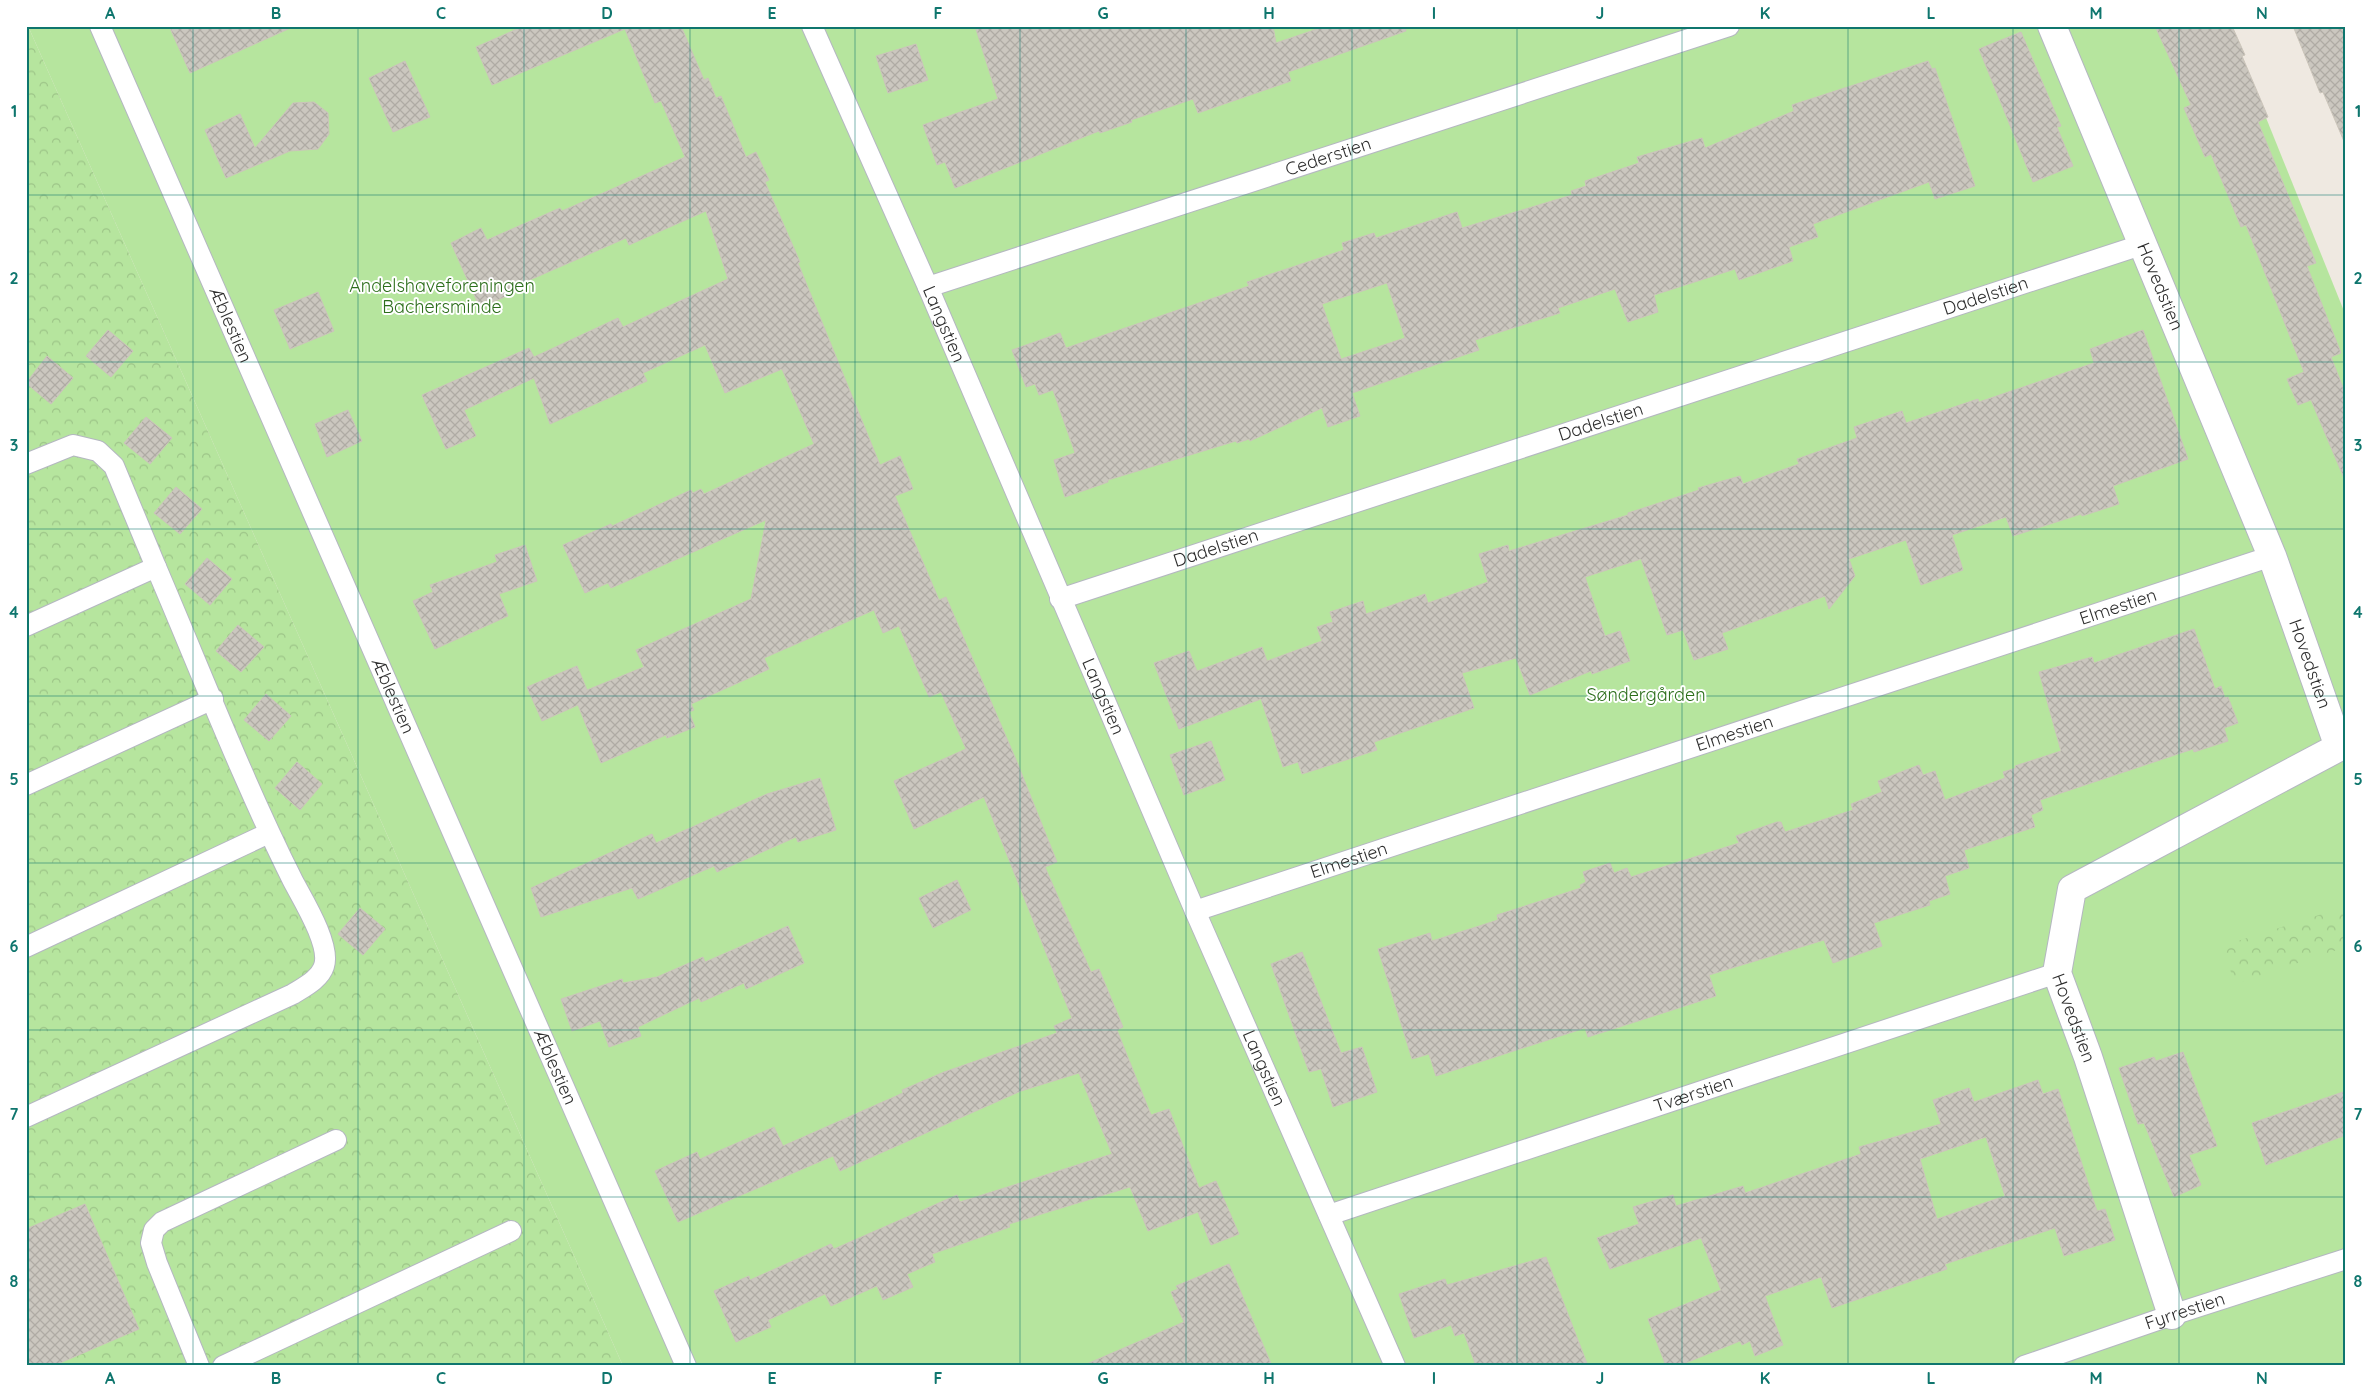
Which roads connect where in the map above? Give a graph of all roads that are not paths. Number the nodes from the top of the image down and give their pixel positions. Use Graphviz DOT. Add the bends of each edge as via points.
graph roads {
  1 [pos="100,26"];
  2 [pos="812,26"];
  3 [pos="1729,26"];
  4 [pos="2052,26"];
  5 [pos="2141,245"];
  6 [pos="928,288"];
  7 [pos="26,464"];
  8 [pos="2272,556"];
  9 [pos="156,567"];
  10 [pos="1060,600"];
  11 [pos="26,626"];
  12 [pos="213,699"];
  13 [pos="2342,754"];
  14 [pos="26,785"];
  15 [pos="269,833"];
  16 [pos="1195,911"];
  17 [pos="26,947"];
  18 [pos="2057,972"];
  19 [pos="26,1117"];
  20 [pos="336,1140"];
  21 [pos="1329,1215"];
  22 [pos="511,1231"];
  23 [pos="2346,1259"];
  24 [pos="2172,1314"];
  25 [pos="199,1366"];
  26 [pos="223,1366"];
  27 [pos="686,1366"];
  28 [pos="1395,1366"];
  29 [pos="2024,1366"];
  1 -- 27 [label="lane, Æblestien"];
  2 -- 6 [label="lane, Langstien"];
  3 -- 6 [label="lane, Cederstien"];
  4 -- 5 [label="street, Hovedstien"];
  5 -- 8 [label="street, Hovedstien"];
  5 -- 10 [label="lane, Dadelstien"];
  6 -- 10 [label="lane, Langstien"];
  7 -- 9 [label="lane" via="73,445 98,451 114,466"];
  8 -- 13 [label="street, Hovedstien"];
  8 -- 16 [label="lane, Elmestien"];
  9 -- 11 [label="lane"];
  9 -- 12 [label="lane"];
  10 -- 16 [label="lane, Langstien"];
  12 -- 14 [label="lane"];
  12 -- 15 [label="lane"];
  13 -- 18 [label="street, Hovedstien" via="2072,889"];
  15 -- 17 [label="lane"];
  15 -- 19 [label="lane" via="318,932 323,949 324,966 311,983 235,1022"];
  16 -- 21 [label="lane, Langstien"];
  18 -- 21 [label="lane, Tværstien"];
  18 -- 24 [label="street, Hovedstien"];
  20 -- 25 [label="lane" via="162,1222 154,1230 151,1243 157,1263"];
  21 -- 28 [label="lane, Langstien"];
  22 -- 26 [label="lane"];
  23 -- 24 [label="lane, Fyrrestien"];
  24 -- 29 [label="lane, Fyrrestien"];
}
